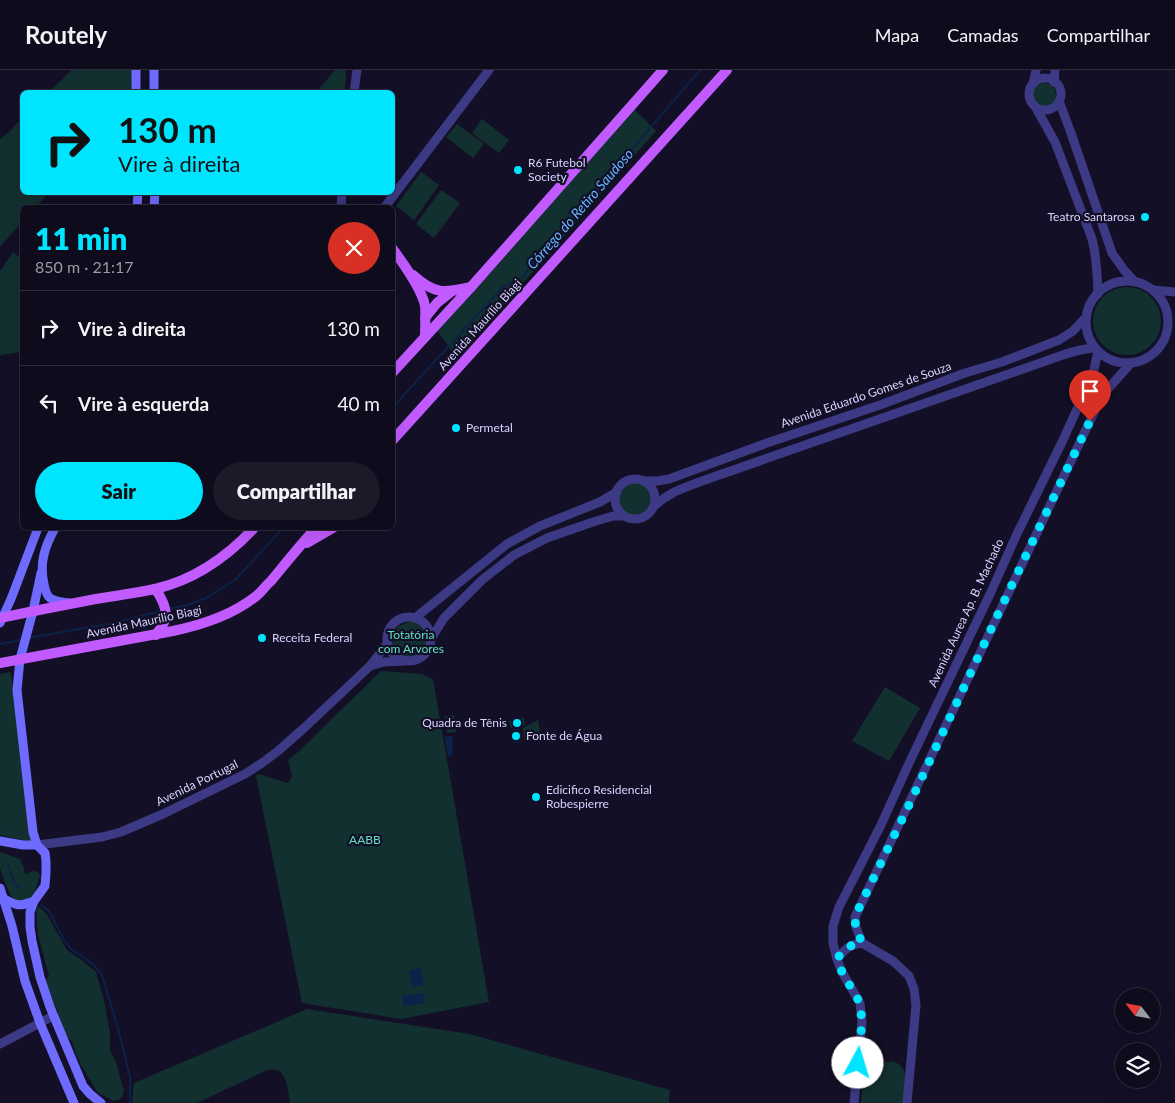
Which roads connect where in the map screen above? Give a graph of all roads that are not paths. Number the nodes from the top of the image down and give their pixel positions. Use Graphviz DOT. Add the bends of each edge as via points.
graph roads {
  1 [pos="136,70"];
  2 [pos="154,70"];
  3 [pos="358,70"];
  4 [pos="489,70"];
  5 [pos="664,70"];
  6 [pos="727,70"];
  7 [pos="1036,70"];
  8 [pos="1055,70"];
  9 [pos="1054,82"];
  10 [pos="1033,84"];
  11 [pos="136,90"];
  12 [pos="154,90"];
  13 [pos="354,90"];
  14 [pos="1059,101"];
  15 [pos="1036,108"];
  16 [pos="395,194"];
  17 [pos="1092,194"];
  18 [pos="394,195"];
  19 [pos="1077,200"];
  20 [pos="386,205"];
  21 [pos="395,252"];
  22 [pos="408,271"];
  23 [pos="1135,282"];
  24 [pos="471,287"];
  25 [pos="1153,290"];
  26 [pos="452,291"];
  27 [pos="1175,292"];
  28 [pos="1098,294"];
  29 [pos="1087,316"];
  30 [pos="425,318"];
  31 [pos="1171,324"];
  32 [pos="426,337"];
  33 [pos="1097,350"];
  34 [pos="1002,362"];
  35 [pos="1131,363"];
  36 [pos="395,370"];
  37 [pos="1006,374"];
  38 [pos="880,405"];
  39 [pos="885,417"];
  40 [pos="396,437"];
  41 [pos="1063,440"];
  42 [pos="1077,447"];
  43 [pos="716,463"];
  44 [pos="719,476"];
  45 [pos="645,481"];
  46 [pos="617,492"];
  47 [pos="654,506"];
  48 [pos="624,516"];
  49 [pos="37,530"];
  50 [pos="54,530"];
  51 [pos="252,530"];
  52 [pos="314,530"];
  53 [pos="330,530"];
  54 [pos="507,544"];
  55 [pos="298,548"];
  56 [pos="514,555"];
  57 [pos="41,573"];
  58 [pos="154,589"];
  59 [pos="991,592"];
  60 [pos="1005,599"];
  61 [pos="72,603"];
  62 [pos="33,611"];
  63 [pos="415,618"];
  64 [pos="1,620"];
  65 [pos="156,635"];
  66 [pos="430,639"];
  67 [pos="387,644"];
  68 [pos="96,646"];
  69 [pos="85,655"];
  70 [pos="20,659"];
  71 [pos="406,661"];
  72 [pos="0,664"];
  73 [pos="370,666"];
  74 [pos="910,761"];
  75 [pos="926,768"];
  76 [pos="881,826"];
  77 [pos="896,832"];
  78 [pos="0,841"];
  79 [pos="37,845"];
  80 [pos="0,888"];
  81 [pos="3,898"];
  82 [pos="34,901"];
  83 [pos="862,943"];
  84 [pos="837,959"];
  85 [pos="21,967"];
  86 [pos="40,977"];
  87 [pos="53,1016"];
  88 [pos="40,1023"];
  89 [pos="0,1044"];
  90 [pos="74,1103"];
  91 [pos="101,1103"];
  92 [pos="854,1103"];
  93 [pos="907,1103"];
  1 -- 11 [label="main road"];
  2 -- 12 [label="main road"];
  3 -- 13 [label="street"];
  4 -- 16 [label="street"];
  5 -- 24 [label="main road"];
  6 -- 40 [label="main road, Avenida Maurílio Biagi"];
  7 -- 10 [label="street"];
  8 -- 9 [label="street"];
  9 -- 10 [label="street" via="1046,79"];
  9 -- 14 [label="street" via="1060,90"];
  10 -- 15 [label="street" via="1029,97"];
  14 -- 15 [label="street" via="1049,110"];
  14 -- 17 [label="street"];
  15 -- 19 [label="street" via="1055,142"];
  17 -- 19 [label="street"];
  17 -- 23 [label="street" via="1112,253"];
  18 -- 20 [label="street"];
  19 -- 28 [label="street" via="1094,248"];
  21 -- 22 [label="main road"];
  22 -- 26 [label="main road" via="429,288"];
  22 -- 30 [label="main road" via="422,296"];
  23 -- 25 [label="street"];
  23 -- 28 [label="street" via="1109,286"];
  24 -- 26 [label="main road"];
  24 -- 32 [label="main road"];
  25 -- 27 [label="street"];
  25 -- 31 [label="street"];
  26 -- 30 [label="main road"];
  28 -- 29 [label="street"];
  29 -- 33 [label="street" via="1087,330"];
  29 -- 34 [label="street, Avenida Eduardo Gomes de Souza" via="1059,340"];
  30 -- 32 [label="main road"];
  31 -- 35 [label="street" via="1157,350 1143,360"];
  32 -- 36 [label="main road"];
  33 -- 35 [label="street" via="1113,361"];
  33 -- 37 [label="street" via="1085,348"];
  33 -- 41 [label="street, Avenida Aurea Ap. B. Machado" via="1093,374"];
  34 -- 37 [label="street"];
  34 -- 38 [label="street, Avenida Eduardo Gomes de Souza"];
  35 -- 42 [label="street" via="1107,390"];
  37 -- 39 [label="street"];
  38 -- 39 [label="street"];
  38 -- 43 [label="street, Avenida Eduardo Gomes de Souza"];
  39 -- 44 [label="street"];
  41 -- 42 [label="street"];
  41 -- 59 [label="street, Avenida Aurea Ap. B. Machado"];
  42 -- 60 [label="street"];
  43 -- 44 [label="street"];
  43 -- 45 [label="street, Avenida Eduardo Gomes de Souza" via="669,479"];
  44 -- 47 [label="street" via="675,491"];
  45 -- 46 [label="street" via="632,479 620,486"];
  45 -- 47 [label="street" via="654,492"];
  46 -- 48 [label="street" via="615,500"];
  46 -- 54 [label="street"];
  47 -- 48 [label="street" via="640,519"];
  48 -- 56 [label="street" via="613,516 547,538"];
  49 -- 64 [label="main road"];
  50 -- 57 [label="main road" via="44,553"];
  51 -- 58 [label="main road" via="209,567 192,577"];
  52 -- 55 [label="main road, Avenida Maurílio Biagi"];
  53 -- 55 [label="main road"];
  54 -- 56 [label="street"];
  54 -- 63 [label="street"];
  55 -- 65 [label="main road, Avenida Maurílio Biagi" via="256,596 239,608 194,627"];
  56 -- 66 [label="street" via="482,580 444,618"];
  57 -- 61 [label="main road" via="49,598"];
  57 -- 62 [label="main road"];
  58 -- 61 [label="main road"];
  58 -- 65 [label="main road" via="163,600 166,616"];
  59 -- 60 [label="street"];
  59 -- 74 [label="street, Avenida Aurea Ap. B. Machado"];
  60 -- 75 [label="street"];
  61 -- 62 [label="main road"];
  62 -- 64 [label="main road"];
  62 -- 70 [label="main road"];
  63 -- 66 [label="street" via="428,628"];
  63 -- 67 [label="street" via="397,620 388,631"];
  65 -- 68 [label="main road, Avenida Maurílio Biagi"];
  66 -- 71 [label="street" via="428,650 423,655"];
  67 -- 71 [label="street" via="394,655"];
  67 -- 73 [label="street, Avenida Portugal"];
  68 -- 69 [label="main road"];
  68 -- 70 [label="main road, Avenida Maurílio Biagi"];
  70 -- 72 [label="main road, Avenida Maurílio Biagi"];
  70 -- 79 [label="main road" via="17,690"];
  71 -- 73 [label="street"];
  73 -- 79 [label="street, Avenida Portugal" via="278,751 245,774 121,832"];
  74 -- 75 [label="street"];
  74 -- 76 [label="street, Avenida Aurea Ap. B. Machado"];
  75 -- 77 [label="street"];
  76 -- 77 [label="street"];
  76 -- 84 [label="street, Avenida Aurea Ap. B. Machado" via="839,907 833,926"];
  77 -- 83 [label="street" via="855,918"];
  78 -- 79 [label="main road, Avenida Portugal"];
  79 -- 82 [label="main road" via="45,853 46,873 45,886"];
  80 -- 81 [label="main road"];
  81 -- 82 [label="main road" via="24,906"];
  81 -- 85 [label="main road"];
  82 -- 86 [label="main road" via="30,927"];
  83 -- 84 [label="street" via="846,948"];
  83 -- 93 [label="street" via="893,961 909,976 914,989 916,1005"];
  84 -- 92 [label="street, Avenida Aurea Ap. B. Machado" via="860,1003 862,1022"];
  85 -- 86 [label="main road" via="32,968"];
  85 -- 88 [label="main road"];
  86 -- 87 [label="main road"];
  87 -- 88 [label="street"];
  87 -- 91 [label="main road" via="83,1086"];
  88 -- 89 [label="street"];
  88 -- 90 [label="main road"];
}
